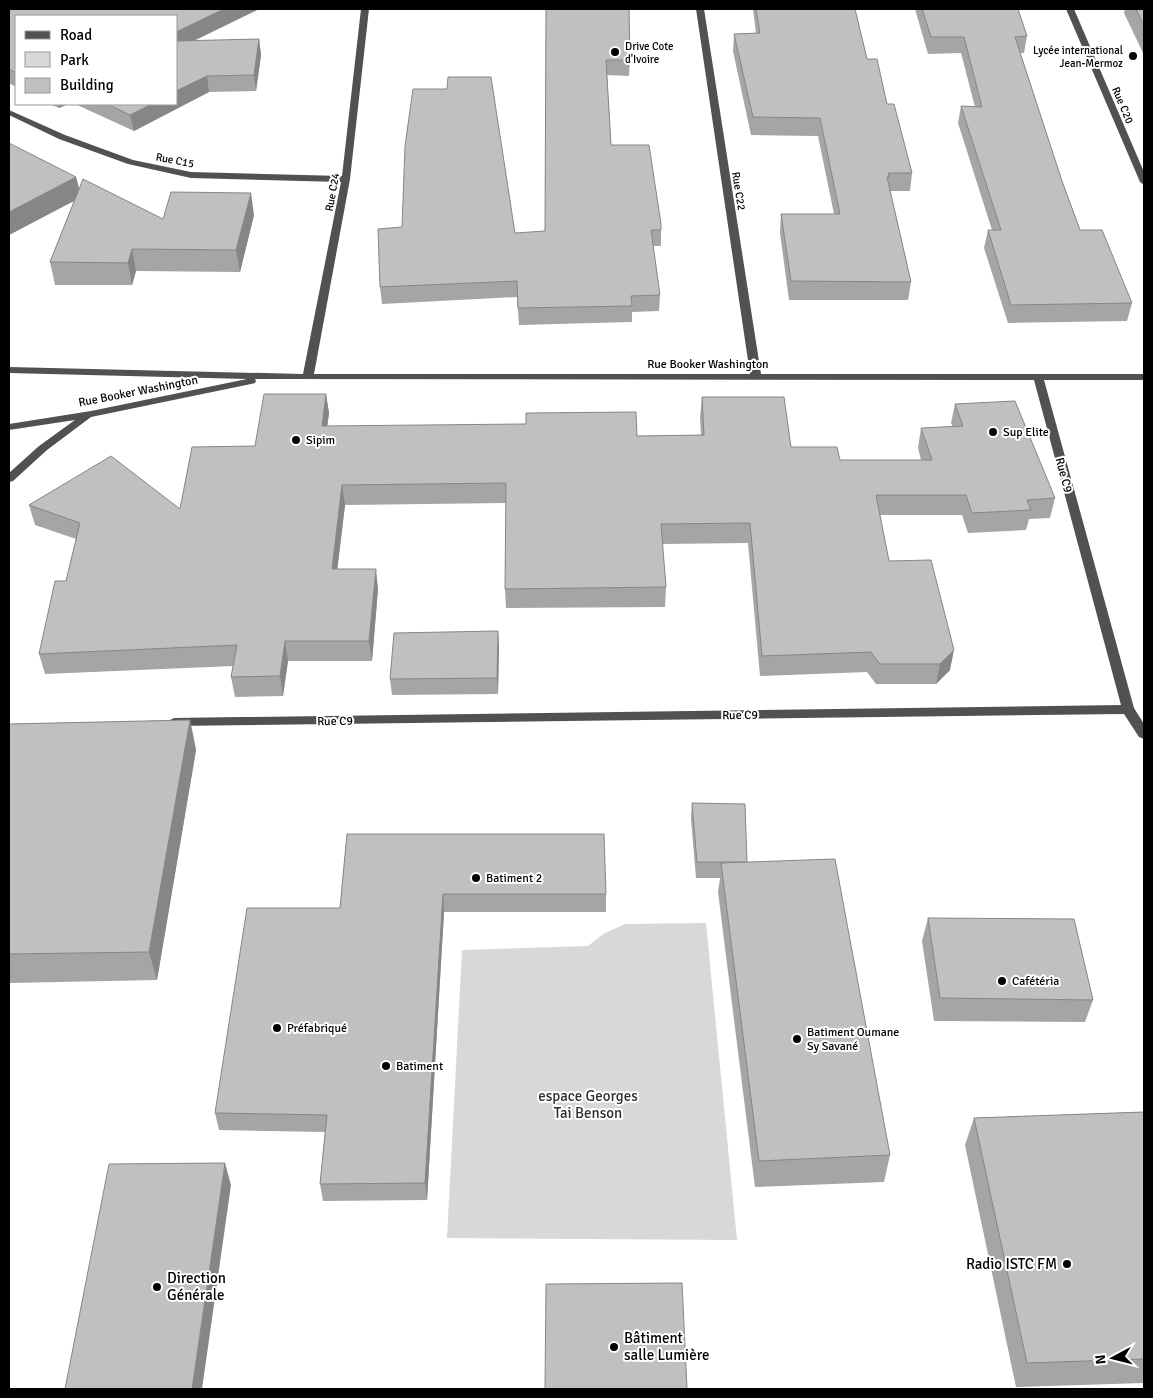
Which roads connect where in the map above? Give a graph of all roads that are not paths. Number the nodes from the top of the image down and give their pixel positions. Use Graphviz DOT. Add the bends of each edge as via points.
graph roads {
  1 [pos="365,9"];
  2 [pos="700,9"];
  3 [pos="1070,9"];
  4 [pos="9,112"];
  5 [pos="346,179"];
  6 [pos="1144,182"];
  7 [pos="9,370"];
  8 [pos="273,376"];
  9 [pos="308,377"];
  10 [pos="756,377"];
  11 [pos="1038,377"];
  12 [pos="1144,377"];
  13 [pos="91,414"];
  14 [pos="9,428"];
  15 [pos="9,480"];
  16 [pos="1128,709"];
  17 [pos="159,723"];
  18 [pos="1144,734"];
  1 -- 5 [label="street, Rue C24"];
  2 -- 10 [label="street, Rue C22"];
  3 -- 6 [label="street, Rue C20"];
  4 -- 5 [label="street, Rue C15" via="62,137 131,162 191,176"];
  5 -- 9 [label="street, Rue C24"];
  7 -- 8 [label="street, Rue Booker Washington"];
  8 -- 9 [label="street, Rue Booker Washington"];
  8 -- 13 [label="street, Rue Booker Washington"];
  9 -- 10 [label="street, Rue Booker Washington"];
  10 -- 11 [label="street, Rue Booker Washington"];
  11 -- 12 [label="street, Rue Booker Washington"];
  11 -- 16 [label="street, Rue C9"];
  13 -- 14 [label="street, Rue Booker Washington"];
  13 -- 15 [label="street" via="43,448"];
  16 -- 17 [label="street, Rue C9"];
  16 -- 18 [label="street"];
}
